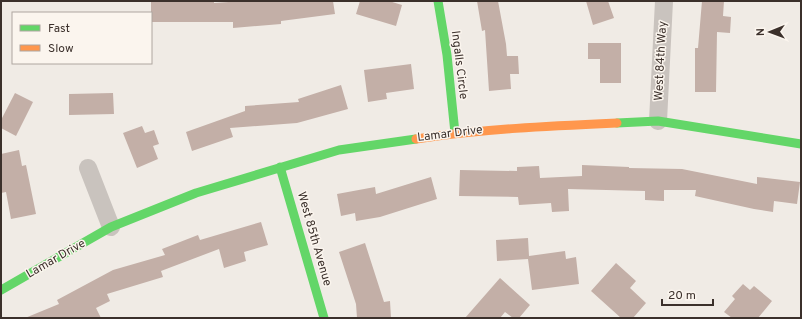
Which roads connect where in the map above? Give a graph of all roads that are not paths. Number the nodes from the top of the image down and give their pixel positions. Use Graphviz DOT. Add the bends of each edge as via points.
graph roads {
  1 [pos="438,1"];
  2 [pos="664,1"];
  3 [pos="658,121"];
  4 [pos="455,133"];
  5 [pos="801,144"];
  6 [pos="280,167"];
  7 [pos="88,168"];
  8 [pos="111,227"];
  9 [pos="1,290"];
  10 [pos="324,318"];
  1 -- 4 [label="street, Ingalls Circle" via="448,55"];
  2 -- 3 [label="street, West 84th Way"];
  3 -- 4 [label="street, Lamar Drive" via="539,126"];
  3 -- 5 [label="street, Lamar Drive"];
  4 -- 6 [label="street, Lamar Drive" via="339,150"];
  6 -- 8 [label="street, Lamar Drive" via="196,193"];
  6 -- 10 [label="street, West 85th Avenue"];
  7 -- 8 [label="street"];
  8 -- 9 [label="street, Lamar Drive"];
}
